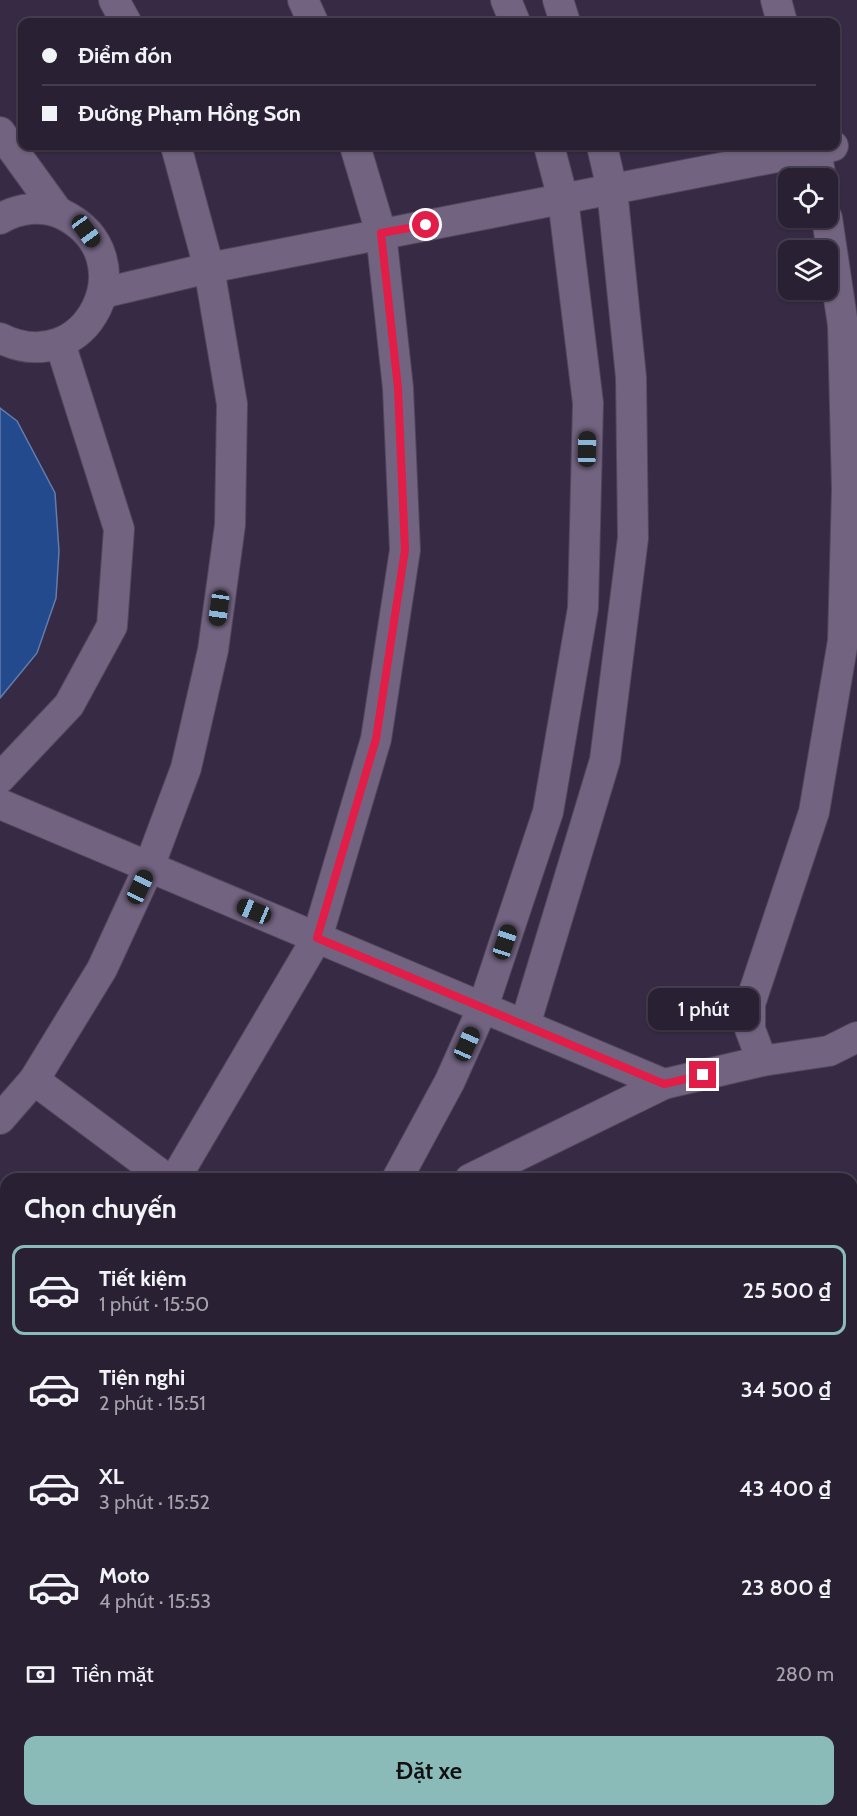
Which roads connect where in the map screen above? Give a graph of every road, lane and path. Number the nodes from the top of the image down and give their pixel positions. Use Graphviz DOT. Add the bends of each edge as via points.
graph roads {
  1 [pos="114,0"];
  2 [pos="303,0"];
  3 [pos="506,0"];
  4 [pos="558,0"];
  5 [pos="776,0"];
  6 [pos="124,18"];
  7 [pos="311,18"];
  8 [pos="513,18"];
  9 [pos="564,18"];
  10 [pos="781,18"];
  11 [pos="0,132"];
  12 [pos="857,141"];
  13 [pos="840,144"];
  14 [pos="177,150"];
  15 [pos="356,150"];
  16 [pos="550,150"];
  17 [pos="603,150"];
  18 [pos="805,150"];
  19 [pos="824,150"];
  20 [pos="822,168"];
  21 [pos="612,189"];
  22 [pos="563,199"];
  23 [pos="58,212"];
  24 [pos="0,219"];
  25 [pos="828,228"];
  26 [pos="381,233"];
  27 [pos="209,268"];
  28 [pos="103,293"];
  29 [pos="0,338"];
  30 [pos="60,343"];
  31 [pos="0,778"];
  32 [pos="0,804"];
  33 [pos="149,867"];
  34 [pos="317,938"];
  35 [pos="483,1007"];
  36 [pos="525,1025"];
  37 [pos="856,1037"];
  38 [pos="762,1061"];
  39 [pos="34,1080"];
  40 [pos="664,1084"];
  41 [pos="0,1119"];
  42 [pos="159,1173"];
  43 [pos="179,1173"];
  44 [pos="400,1173"];
  45 [pos="489,1173"];
  1 -- 6 [label="street"];
  2 -- 7 [label="street"];
  3 -- 8 [label="street"];
  4 -- 9 [label="street"];
  5 -- 10 [label="street"];
  11 -- 23 [label="street"];
  12 -- 13 [label="street"];
  14 -- 27 [label="street"];
  15 -- 26 [label="street"];
  16 -- 22 [label="street"];
  17 -- 21 [label="street"];
  18 -- 21 [label="street"];
  19 -- 20 [label="street"];
  21 -- 22 [label="street"];
  21 -- 36 [label="street" via="631,377 633,538 605,759"];
  22 -- 26 [label="street"];
  22 -- 35 [label="street" via="588,403 583,608 548,812"];
  23 -- 24 [label="street" via="26,209"];
  23 -- 28 [label="street" via="74,220 96,244 102,260"];
  25 -- 38 [label="street" via="843,325 848,490 843,641 814,812 750,1004 750,1029"];
  26 -- 27 [label="street"];
  26 -- 34 [label="street" via="398,388 405,550 376,739"];
  27 -- 28 [label="street"];
  27 -- 33 [label="street" via="232,404 230,525 213,650 186,768"];
  28 -- 30 [label="street" via="88,323"];
  29 -- 30 [label="street" via="27,347"];
  30 -- 31 [label="street" via="119,529 112,626 69,705"];
  32 -- 33 [label="street"];
  33 -- 34 [label="street"];
  33 -- 39 [label="street" via="102,969"];
  34 -- 35 [label="street"];
  34 -- 43 [label="street"];
  35 -- 36 [label="street"];
  35 -- 44 [label="street" via="450,1081"];
  36 -- 40 [label="street"];
  37 -- 38 [label="street" via="829,1051"];
  38 -- 40 [label="street"];
  39 -- 41 [label="street"];
  39 -- 42 [label="street"];
  40 -- 45 [label="street"];
}
